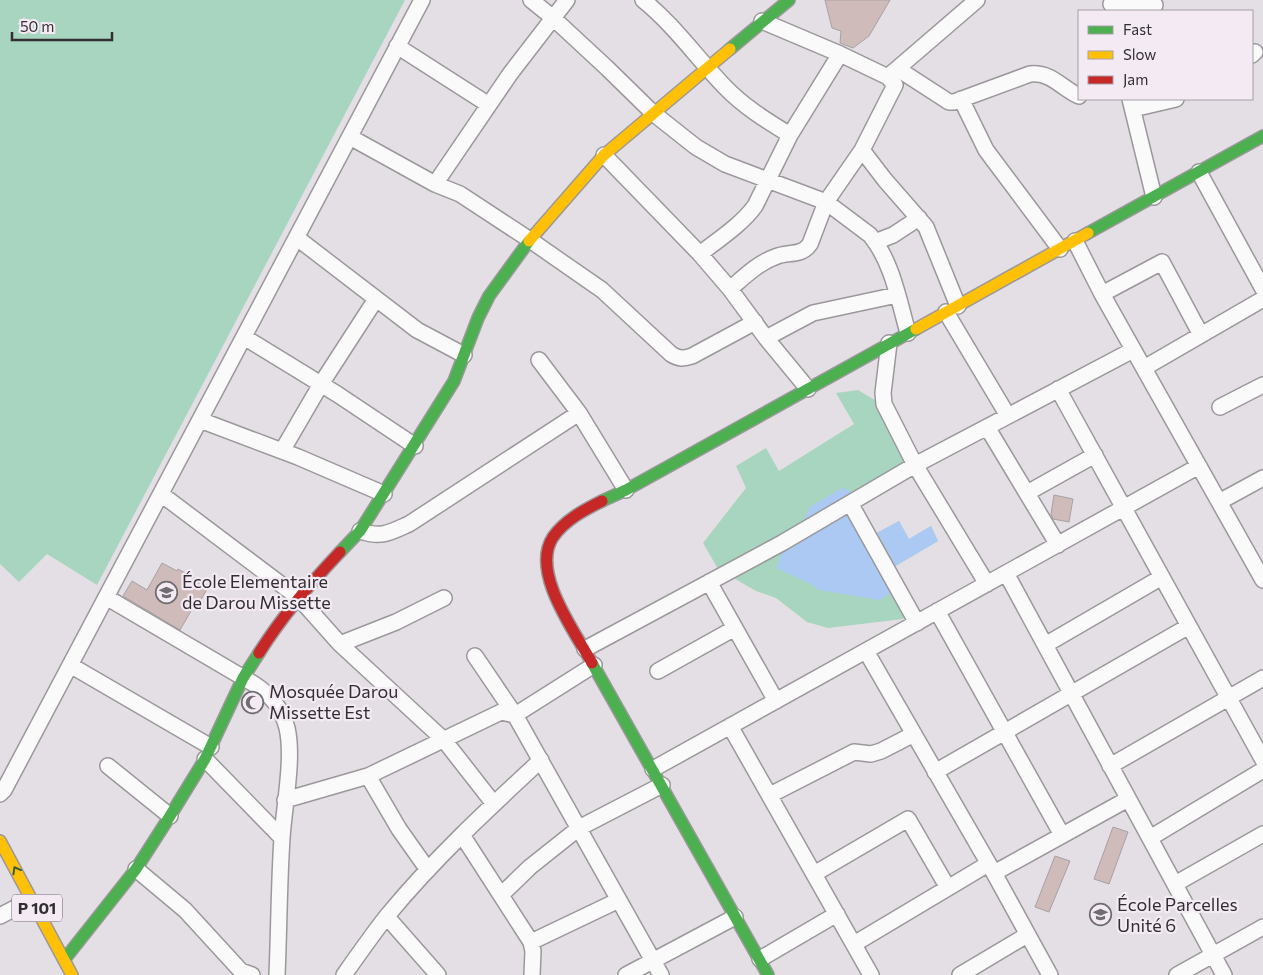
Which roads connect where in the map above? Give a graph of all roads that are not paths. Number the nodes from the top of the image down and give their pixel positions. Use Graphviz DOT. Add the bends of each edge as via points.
graph roads {
  1 [pos="422,0"];
  2 [pos="531,0"];
  3 [pos="567,0"];
  4 [pos="788,0"];
  5 [pos="977,0"];
  6 [pos="649,2"];
  7 [pos="1112,5"];
  8 [pos="1157,5"];
  9 [pos="552,17"];
  10 [pos="762,21"];
  11 [pos="398,46"];
  12 [pos="840,54"];
  13 [pos="708,67"];
  14 [pos="893,73"];
  15 [pos="1078,95"];
  16 [pos="961,99"];
  17 [pos="1167,100"];
  18 [pos="1131,104"];
  19 [pos="489,105"];
  20 [pos="654,113"];
  21 [pos="790,134"];
  22 [pos="1263,136"];
  23 [pos="350,137"];
  24 [pos="862,150"];
  25 [pos="604,155"];
  26 [pos="1199,172"];
  27 [pos="768,179"];
  28 [pos="435,184"];
  29 [pos="1154,197"];
  30 [pos="826,202"];
  31 [pos="919,218"];
  32 [pos="297,238"];
  33 [pos="530,240"];
  34 [pos="1075,241"];
  35 [pos="875,242"];
  36 [pos="1060,249"];
  37 [pos="700,254"];
  38 [pos="730,289"];
  39 [pos="1263,289"];
  40 [pos="1102,294"];
  41 [pos="897,295"];
  42 [pos="1263,299"];
  43 [pos="376,300"];
  44 [pos="952,309"];
  45 [pos="755,322"];
  46 [pos="908,333"];
  47 [pos="1201,335"];
  48 [pos="244,337"];
  49 [pos="766,338"];
  50 [pos="889,343"];
  51 [pos="1133,350"];
  52 [pos="464,355"];
  53 [pos="539,360"];
  54 [pos="1144,368"];
  55 [pos="321,384"];
  56 [pos="1263,385"];
  57 [pos="808,389"];
  58 [pos="1058,389"];
  59 [pos="1220,407"];
  60 [pos="579,413"];
  61 [pos="1008,416"];
  62 [pos="200,420"];
  63 [pos="987,427"];
  64 [pos="415,446"];
  65 [pos="282,452"];
  66 [pos="1094,455"];
  67 [pos="915,465"];
  68 [pos="1199,466"];
  69 [pos="1263,478"];
  70 [pos="626,490"];
  71 [pos="1027,493"];
  72 [pos="161,494"];
  73 [pos="384,494"];
  74 [pos="1219,502"];
  75 [pos="850,503"];
  76 [pos="1124,508"];
  77 [pos="360,531"];
  78 [pos="1058,545"];
  79 [pos="1006,573"];
  80 [pos="1261,573"];
  81 [pos="1162,577"];
  82 [pos="709,582"];
  83 [pos="987,584"];
  84 [pos="106,597"];
  85 [pos="299,598"];
  86 [pos="444,598"];
  87 [pos="937,611"];
  88 [pos="917,622"];
  89 [pos="1189,626"];
  90 [pos="735,628"];
  91 [pos="340,644"];
  92 [pos="1045,645"];
  93 [pos="585,649"];
  94 [pos="866,651"];
  95 [pos="475,656"];
  96 [pos="594,665"];
  97 [pos="70,666"];
  98 [pos="658,671"];
  99 [pos="243,678"];
  100 [pos="1263,678"];
  101 [pos="1072,694"];
  102 [pos="1228,698"];
  103 [pos="776,701"];
  104 [pos="515,715"];
  105 [pos="730,726"];
  106 [pos="1004,732"];
  107 [pos="914,734"];
  108 [pos="444,740"];
  109 [pos="208,753"];
  110 [pos="541,760"];
  111 [pos="1263,760"];
  112 [pos="108,766"];
  113 [pos="1110,766"];
  114 [pos="653,769"];
  115 [pos="1263,770"];
  116 [pos="935,772"];
  117 [pos="368,776"];
  118 [pos="662,785"];
  119 [pos="0,794"];
  120 [pos="770,795"];
  121 [pos="1128,799"];
  122 [pos="285,800"];
  123 [pos="494,804"];
  124 [pos="170,816"];
  125 [pos="579,828"];
  126 [pos="1263,834"];
  127 [pos="462,835"];
  128 [pos="1062,835"];
  129 [pos="282,838"];
  130 [pos="1150,838"];
  131 [pos="0,841"];
  132 [pos="0,862"];
  133 [pos="136,869"];
  134 [pos="991,869"];
  135 [pos="428,870"];
  136 [pos="814,874"];
  137 [pos="1176,884"];
  138 [pos="948,888"];
  139 [pos="501,895"];
  140 [pos="619,900"];
  141 [pos="24,909"];
  142 [pos="837,914"];
  143 [pos="0,916"];
  144 [pos="386,917"];
  145 [pos="735,917"];
  146 [pos="1263,927"];
  147 [pos="1027,935"];
  148 [pos="531,942"];
  149 [pos="854,944"];
  150 [pos="1213,955"];
  151 [pos="64,960"];
  152 [pos="760,960"];
  153 [pos="653,961"];
  154 [pos="72,975"];
  155 [pos="252,975"];
  156 [pos="277,975"];
  157 [pos="344,975"];
  158 [pos="438,975"];
  159 [pos="532,975"];
  160 [pos="626,975"];
  161 [pos="661,975"];
  162 [pos="768,975"];
  163 [pos="871,975"];
  164 [pos="960,975"];
  165 [pos="1050,975"];
  166 [pos="1177,975"];
  167 [pos="1224,975"];
  1 -- 11 [label="street"];
  2 -- 9 [label="street"];
  3 -- 9 [label="street"];
  4 -- 10 [label="street"];
  5 -- 14 [label="street"];
  6 -- 13 [label="street"];
  7 -- 8 [label="street"];
  9 -- 19 [label="street"];
  9 -- 20 [label="street"];
  10 -- 12 [label="street"];
  10 -- 13 [label="street"];
  11 -- 19 [label="street"];
  11 -- 23 [label="street"];
  12 -- 14 [label="street"];
  12 -- 21 [label="street"];
  13 -- 20 [label="street"];
  13 -- 21 [label="street" via="743,104"];
  14 -- 16 [label="street" via="951,102"];
  14 -- 24 [label="street" via="894,87"];
  15 -- 16 [label="street" via="1039,73"];
  16 -- 36 [label="street" via="986,150"];
  17 -- 18 [label="street"];
  18 -- 29 [label="street"];
  19 -- 28 [label="street"];
  20 -- 25 [label="street"];
  20 -- 27 [label="street" via="696,147 725,164"];
  21 -- 27 [label="street"];
  22 -- 26 [label="street"];
  23 -- 28 [label="street"];
  23 -- 32 [label="street"];
  24 -- 30 [label="street"];
  24 -- 31 [label="street"];
  25 -- 33 [label="street"];
  25 -- 37 [label="street"];
  26 -- 29 [label="street"];
  26 -- 39 [label="street"];
  27 -- 30 [label="street"];
  27 -- 37 [label="street" via="749,215"];
  28 -- 33 [label="street" via="460,194"];
  29 -- 34 [label="street"];
  30 -- 35 [label="street"];
  30 -- 38 [label="street" via="806,250 800,254 788,253 768,259"];
  31 -- 35 [label="street"];
  31 -- 44 [label="street" via="926,227"];
  32 -- 43 [label="street"];
  32 -- 48 [label="street"];
  33 -- 45 [label="street" via="602,290 679,358 692,356"];
  33 -- 52 [label="street" via="490,296"];
  34 -- 36 [label="street"];
  34 -- 40 [label="street"];
  35 -- 41 [label="street"];
  36 -- 44 [label="street"];
  37 -- 38 [label="street"];
  38 -- 45 [label="street"];
  40 -- 47 [label="street" via="1162,262"];
  40 -- 51 [label="street"];
  41 -- 46 [label="street"];
  41 -- 49 [label="street" via="813,313"];
  42 -- 47 [label="street"];
  43 -- 52 [label="street" via="417,330"];
  43 -- 55 [label="street"];
  44 -- 46 [label="street"];
  44 -- 61 [label="street"];
  45 -- 49 [label="street"];
  46 -- 50 [label="street"];
  47 -- 54 [label="street"];
  48 -- 55 [label="street"];
  48 -- 62 [label="street"];
  49 -- 57 [label="street"];
  50 -- 57 [label="street"];
  50 -- 67 [label="street" via="884,404"];
  51 -- 54 [label="street"];
  51 -- 58 [label="street"];
  52 -- 64 [label="street" via="454,381"];
  53 -- 60 [label="street"];
  54 -- 68 [label="street"];
  55 -- 64 [label="street"];
  55 -- 65 [label="street"];
  56 -- 59 [label="street"];
  57 -- 70 [label="street"];
  58 -- 61 [label="street"];
  58 -- 66 [label="street"];
  60 -- 70 [label="street"];
  60 -- 77 [label="street" via="409,524 375,536"];
  61 -- 63 [label="street"];
  62 -- 65 [label="street"];
  62 -- 72 [label="street"];
  63 -- 67 [label="street"];
  63 -- 71 [label="street"];
  64 -- 73 [label="street"];
  65 -- 73 [label="street"];
  66 -- 71 [label="street"];
  66 -- 76 [label="street"];
  67 -- 75 [label="street"];
  67 -- 83 [label="street"];
  68 -- 74 [label="street"];
  68 -- 76 [label="street"];
  69 -- 74 [label="street"];
  70 -- 93 [label="street" via="564,524 547,554 546,567 552,588"];
  71 -- 78 [label="street"];
  72 -- 84 [label="street"];
  72 -- 85 [label="street"];
  73 -- 77 [label="street"];
  74 -- 80 [label="street"];
  75 -- 82 [label="street"];
  75 -- 88 [label="street"];
  76 -- 78 [label="street"];
  76 -- 81 [label="street"];
  77 -- 85 [label="street"];
  78 -- 79 [label="street"];
  79 -- 83 [label="street"];
  79 -- 92 [label="street"];
  81 -- 89 [label="street"];
  81 -- 92 [label="street"];
  82 -- 90 [label="street"];
  82 -- 93 [label="street"];
  83 -- 87 [label="street"];
  84 -- 97 [label="street"];
  84 -- 99 [label="street"];
  85 -- 91 [label="street"];
  85 -- 99 [label="street" via="277,624"];
  86 -- 91 [label="street" via="396,622"];
  87 -- 88 [label="street"];
  87 -- 106 [label="street"];
  88 -- 94 [label="street"];
  89 -- 101 [label="street"];
  89 -- 102 [label="street"];
  90 -- 98 [label="street"];
  90 -- 103 [label="street"];
  91 -- 108 [label="street"];
  92 -- 101 [label="street"];
  93 -- 96 [label="street"];
  94 -- 103 [label="street"];
  94 -- 107 [label="street"];
  95 -- 104 [label="street"];
  96 -- 104 [label="street"];
  96 -- 114 [label="street"];
  97 -- 109 [label="street"];
  97 -- 119 [label="street"];
  99 -- 109 [label="street"];
  99 -- 122 [label="street" via="268,694 283,714 290,750"];
  100 -- 102 [label="street"];
  101 -- 106 [label="street"];
  101 -- 113 [label="street"];
  102 -- 111 [label="street"];
  102 -- 113 [label="street"];
  103 -- 105 [label="street"];
  104 -- 108 [label="street" via="501,712"];
  104 -- 110 [label="street"];
  105 -- 114 [label="street"];
  105 -- 120 [label="street"];
  106 -- 116 [label="street"];
  106 -- 128 [label="street"];
  107 -- 116 [label="street"];
  107 -- 120 [label="street" via="881,752 854,752"];
  108 -- 117 [label="street"];
  108 -- 123 [label="street"];
  109 -- 124 [label="street"];
  109 -- 129 [label="street"];
  110 -- 123 [label="street"];
  110 -- 125 [label="street"];
  112 -- 124 [label="street"];
  113 -- 121 [label="street"];
  114 -- 118 [label="street"];
  115 -- 130 [label="street"];
  116 -- 134 [label="street"];
  117 -- 122 [label="street"];
  117 -- 135 [label="street"];
  118 -- 125 [label="street"];
  118 -- 145 [label="street"];
  120 -- 136 [label="street"];
  121 -- 128 [label="street"];
  121 -- 130 [label="street"];
  122 -- 129 [label="street"];
  123 -- 127 [label="street"];
  124 -- 133 [label="street"];
  125 -- 139 [label="street"];
  125 -- 140 [label="street"];
  126 -- 137 [label="street"];
  127 -- 135 [label="street"];
  127 -- 139 [label="street"];
  128 -- 134 [label="street"];
  129 -- 156 [label="street"];
  130 -- 137 [label="street"];
  151 -- 131 [label="street, P 101, one-way"];
  132 -- 141 [label="street, P 101"];
  133 -- 151 [label="street"];
  133 -- 155 [label="street" via="185,910 241,970"];
  134 -- 138 [label="street"];
  134 -- 147 [label="street"];
  135 -- 144 [label="street"];
  136 -- 138 [label="street" via="908,819"];
  136 -- 142 [label="street"];
  137 -- 150 [label="street"];
  138 -- 149 [label="street"];
  139 -- 148 [label="street"];
  140 -- 148 [label="street"];
  140 -- 153 [label="street"];
  141 -- 143 [label="street"];
  142 -- 149 [label="street"];
  142 -- 152 [label="street"];
  144 -- 157 [label="street"];
  144 -- 158 [label="street"];
  145 -- 152 [label="street"];
  145 -- 153 [label="street"];
  146 -- 150 [label="street"];
  147 -- 164 [label="street"];
  147 -- 165 [label="street"];
  148 -- 159 [label="street" via="534,951"];
  149 -- 163 [label="street"];
  150 -- 166 [label="street"];
  150 -- 167 [label="street"];
  151 -- 154 [label="street, P 101"];
  152 -- 162 [label="street"];
  153 -- 160 [label="street"];
  153 -- 161 [label="street"];
}
